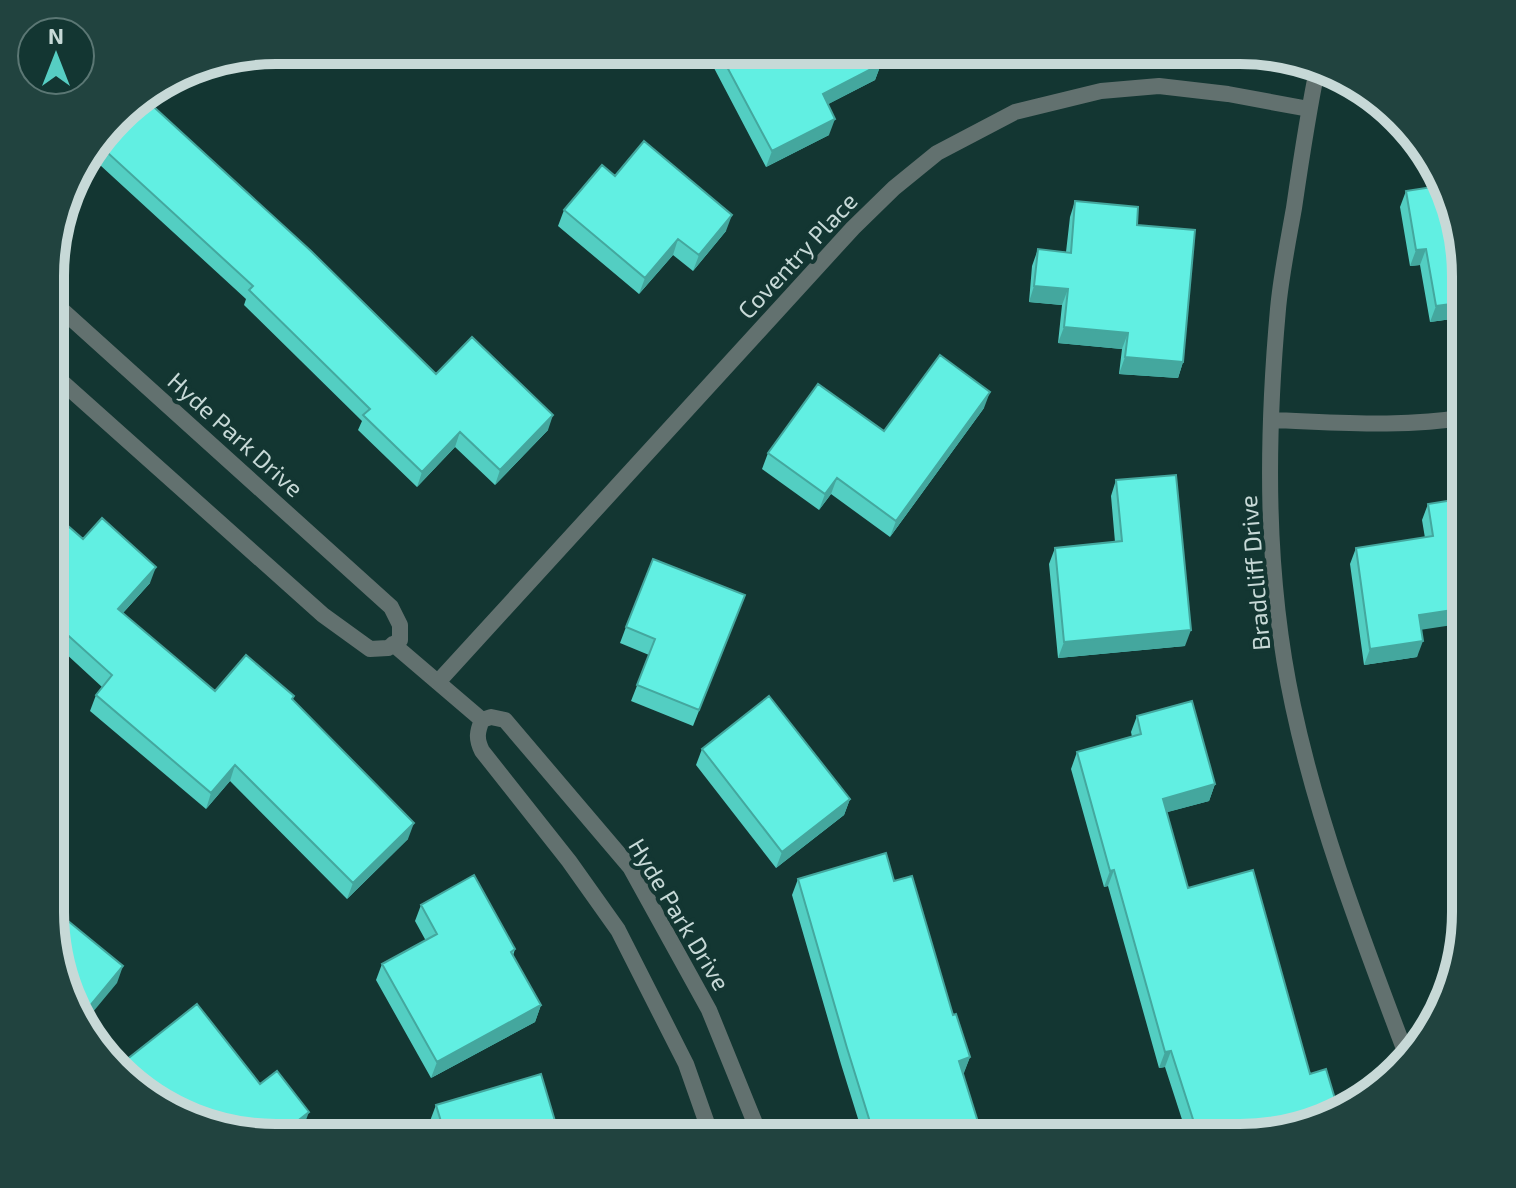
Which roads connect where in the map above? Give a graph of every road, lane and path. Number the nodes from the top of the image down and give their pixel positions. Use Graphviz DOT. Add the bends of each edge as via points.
graph roads {
  1 [pos="1315,78"];
  2 [pos="1309,109"];
  3 [pos="64,312"];
  4 [pos="64,384"];
  5 [pos="1271,420"];
  6 [pos="1452,420"];
  7 [pos="393,644"];
  8 [pos="438,682"];
  9 [pos="482,720"];
  10 [pos="1403,1047"];
  11 [pos="707,1124"];
  12 [pos="755,1124"];
  1 -- 2 [label="street, Bradcliff Drive"];
  2 -- 5 [label="street, Bradcliff Drive" via="1278,307"];
  2 -- 8 [label="street, Coventry Place" via="1159,86 1101,91 1015,112 937,153 853,228"];
  3 -- 7 [label="street, Hyde Park Drive" via="391,607 400,625 400,640"];
  4 -- 7 [label="street" via="323,615 370,649"];
  5 -- 6 [label="street"];
  5 -- 10 [label="street, Bradcliff Drive" via="1273,571 1293,705 1355,921"];
  7 -- 8 [label="street, Hyde Park Drive"];
  8 -- 9 [label="street, Hyde Park Drive"];
  9 -- 11 [label="street" via="477,732 482,751 618,930 686,1064"];
  9 -- 12 [label="street, Hyde Park Drive" via="505,720 630,867 709,1010"];
}
